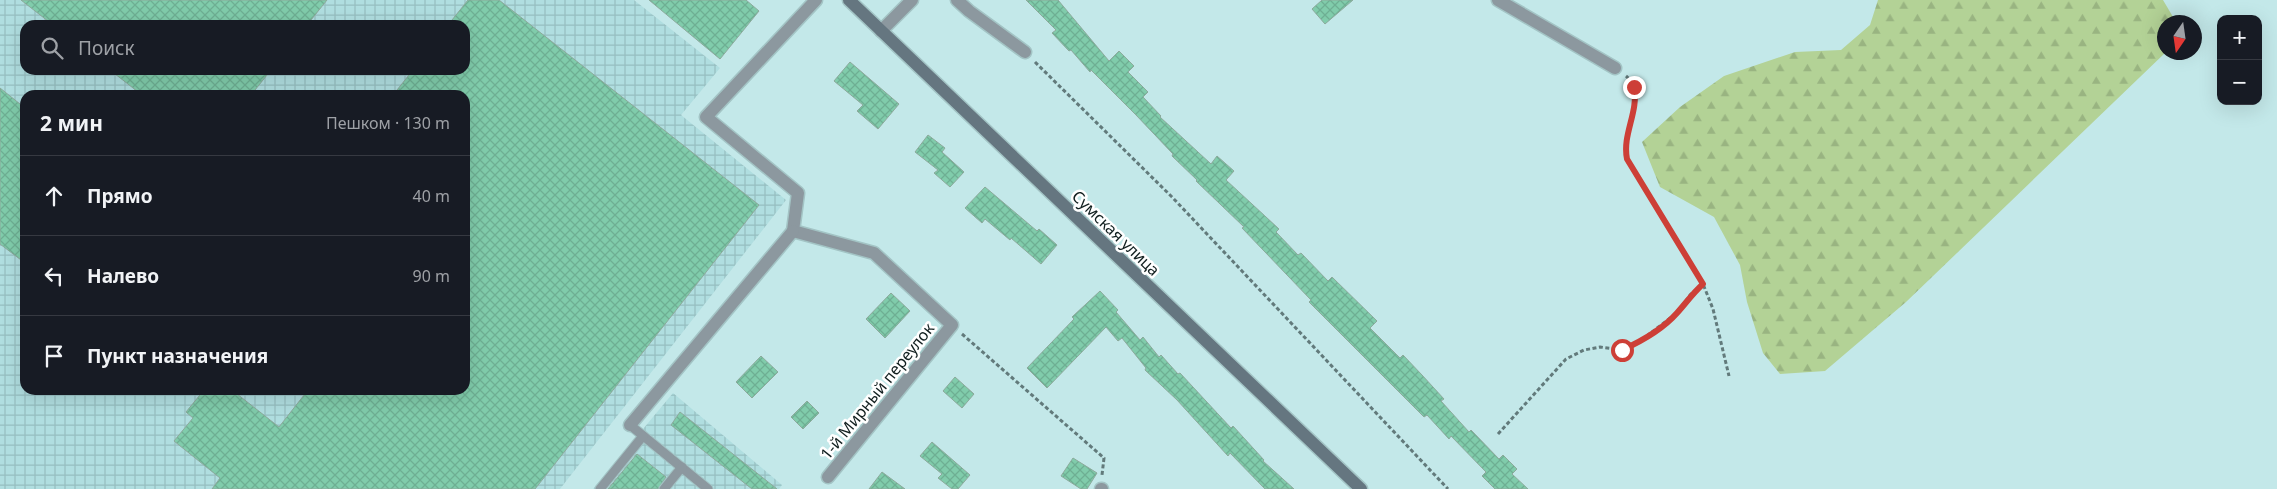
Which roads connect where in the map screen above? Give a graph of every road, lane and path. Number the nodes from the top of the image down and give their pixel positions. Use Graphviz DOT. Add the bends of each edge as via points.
graph roads {
  1 [pos="816,0"];
  2 [pos="849,0"];
  3 [pos="912,0"];
  4 [pos="957,0"];
  5 [pos="1498,0"];
  6 [pos="881,31"];
  7 [pos="1025,52"];
  8 [pos="1615,68"];
  9 [pos="793,231"];
  10 [pos="1703,284"];
  11 [pos="952,325"];
  12 [pos="1729,376"];
  13 [pos="630,425"];
  14 [pos="1498,434"];
  15 [pos="643,436"];
  16 [pos="682,467"];
  17 [pos="828,477"];
  18 [pos="600,489"];
  19 [pos="664,489"];
  20 [pos="708,489"];
  21 [pos="1101,489"];
  22 [pos="1361,489"];
  23 [pos="1448,489"];
  1 -- 9 [label="street" via="706,117 798,193"];
  2 -- 6 [label="main road, Сумская улица"];
  3 -- 6 [label="street"];
  4 -- 7 [label="street"];
  5 -- 8 [label="street"];
  6 -- 22 [label="main road, Сумская улица"];
  7 -- 23 [label="path" via="1172,197"];
  8 -- 10 [label="path" via="1628,77 1636,97 1626,135 1627,159"];
  9 -- 11 [label="street" via="874,253"];
  9 -- 13 [label="street"];
  10 -- 12 [label="path" via="1713,309"];
  10 -- 14 [label="path" via="1673,317 1640,342 1622,350 1600,347 1584,350 1566,359"];
  11 -- 17 [label="street, 1-й Мирный переулок"];
  11 -- 21 [label="path" via="1104,458"];
  13 -- 15 [label="lane"];
  15 -- 16 [label="lane"];
  15 -- 18 [label="lane"];
  16 -- 19 [label="lane"];
  16 -- 20 [label="lane"];
}
